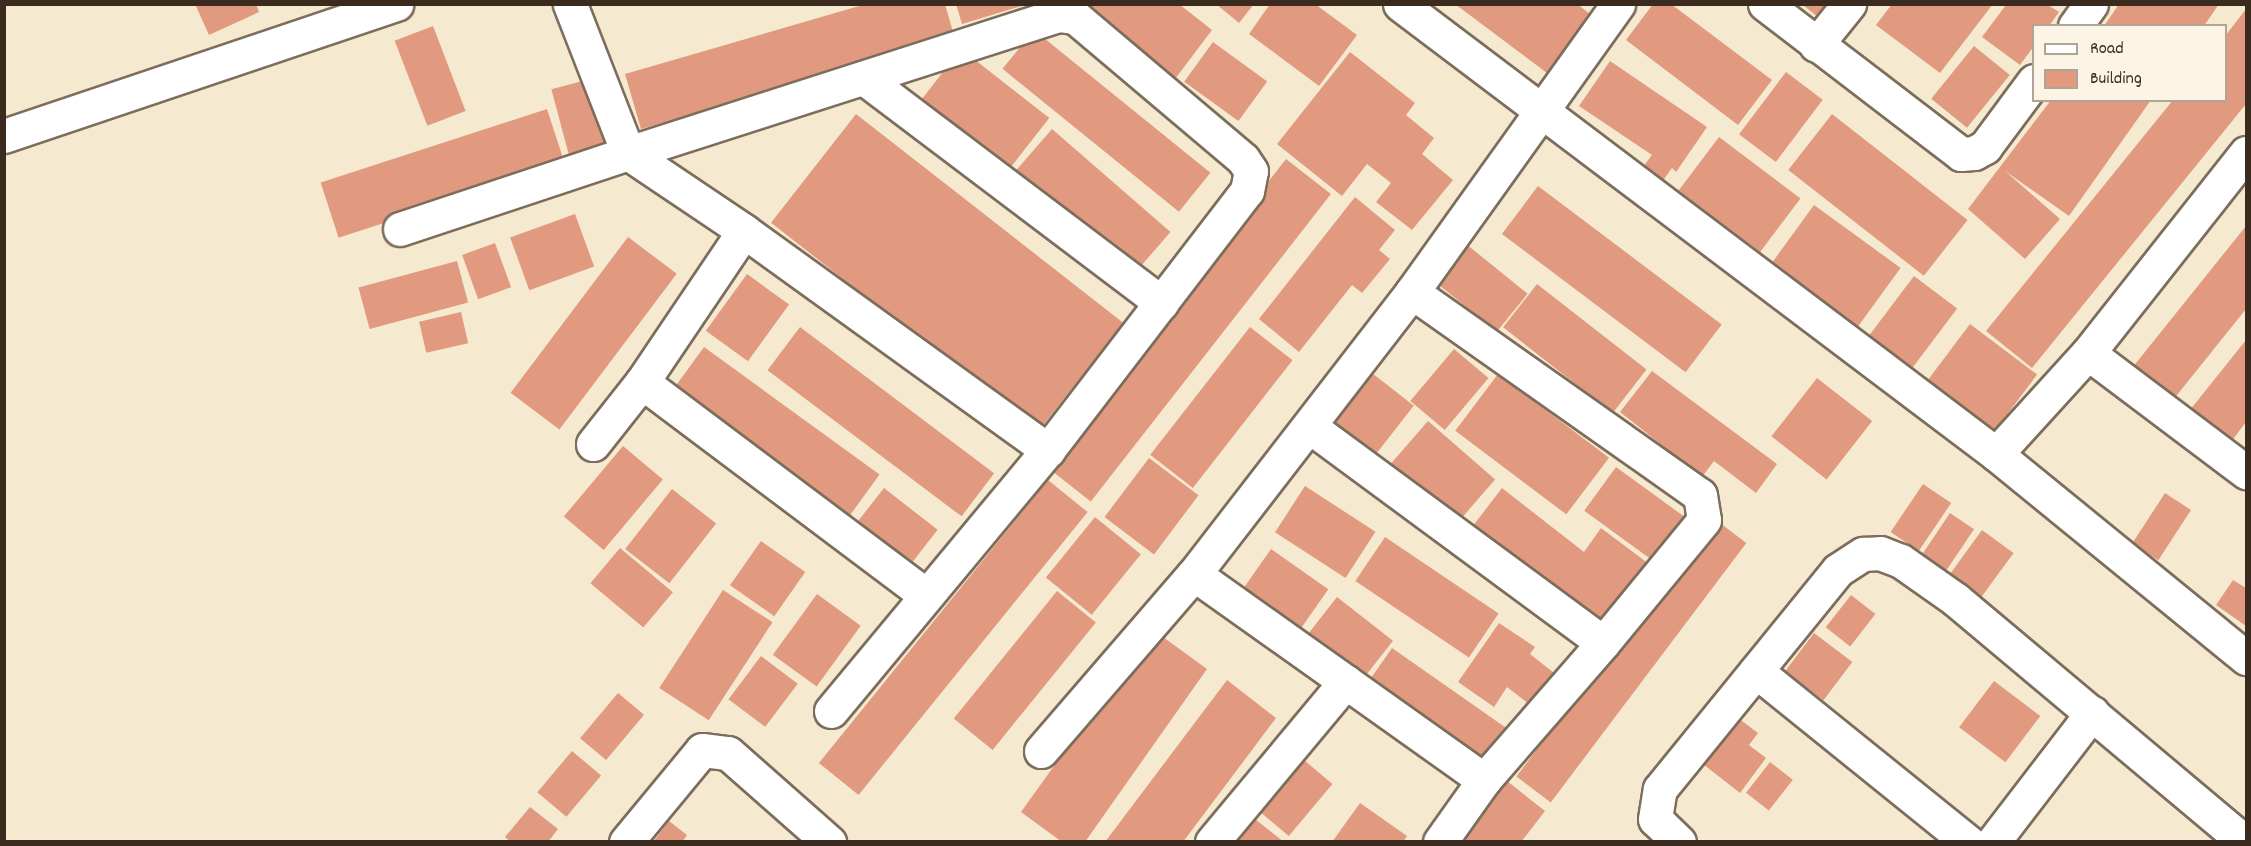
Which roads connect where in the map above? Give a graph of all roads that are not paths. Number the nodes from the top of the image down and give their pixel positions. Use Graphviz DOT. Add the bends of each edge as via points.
graph roads {
  1 [pos="396,4"];
  2 [pos="570,4"];
  3 [pos="1400,4"];
  4 [pos="1617,4"];
  5 [pos="1765,4"];
  6 [pos="1848,4"];
  7 [pos="2091,4"];
  8 [pos="2076,24"];
  9 [pos="1816,45"];
  10 [pos="864,78"];
  11 [pos="2032,84"];
  12 [pos="1538,111"];
  13 [pos="4,136"];
  14 [pos="628,153"];
  15 [pos="2247,153"];
  16 [pos="400,230"];
  17 [pos="744,231"];
  18 [pos="1412,292"];
  19 [pos="1162,303"];
  20 [pos="2088,353"];
  21 [pos="642,382"];
  22 [pos="1308,426"];
  23 [pos="593,444"];
  24 [pos="1048,450"];
  25 [pos="1996,454"];
  26 [pos="2244,464"];
  27 [pos="1194,574"];
  28 [pos="924,594"];
  29 [pos="1603,643"];
  30 [pos="2247,658"];
  31 [pos="1756,671"];
  32 [pos="1346,681"];
  33 [pos="831,711"];
  34 [pos="2092,713"];
  35 [pos="1041,751"];
  36 [pos="1484,780"];
  37 [pos="2239,839"];
  38 [pos="626,842"];
  39 [pos="829,842"];
  40 [pos="1212,842"];
  41 [pos="1440,842"];
  42 [pos="1679,842"];
  43 [pos="1968,842"];
  44 [pos="1993,842"];
  1 -- 13 [label="street"];
  2 -- 14 [label="street"];
  3 -- 12 [label="street"];
  4 -- 12 [label="street"];
  5 -- 9 [label="street"];
  6 -- 9 [label="street"];
  7 -- 8 [label="street"];
  9 -- 11 [label="street" via="1960,154 1985,147"];
  10 -- 14 [label="street"];
  10 -- 19 [label="street"];
  10 -- 19 [label="street" via="1058,15 1075,17 1243,159 1251,171 1247,191"];
  12 -- 18 [label="street"];
  12 -- 25 [label="street"];
  14 -- 16 [label="street"];
  14 -- 17 [label="street"];
  15 -- 20 [label="street"];
  17 -- 21 [label="street"];
  17 -- 24 [label="street"];
  18 -- 22 [label="street"];
  18 -- 29 [label="street" via="1700,495 1704,520"];
  19 -- 24 [label="street"];
  20 -- 25 [label="street"];
  20 -- 26 [label="street"];
  21 -- 23 [label="street"];
  21 -- 28 [label="street"];
  22 -- 27 [label="street"];
  22 -- 29 [label="street"];
  24 -- 28 [label="street"];
  25 -- 30 [label="street"];
  27 -- 32 [label="street"];
  27 -- 35 [label="street"];
  28 -- 33 [label="street"];
  29 -- 36 [label="street"];
  31 -- 34 [label="street" via="1838,570 1863,554 1881,553 1901,561 1954,599"];
  31 -- 42 [label="street" via="1660,789 1655,819"];
  31 -- 43 [label="street"];
  32 -- 36 [label="street"];
  32 -- 40 [label="street"];
  34 -- 37 [label="street"];
  34 -- 44 [label="street"];
  36 -- 41 [label="street"];
  38 -- 39 [label="street" via="702,750 728,753"];
}
